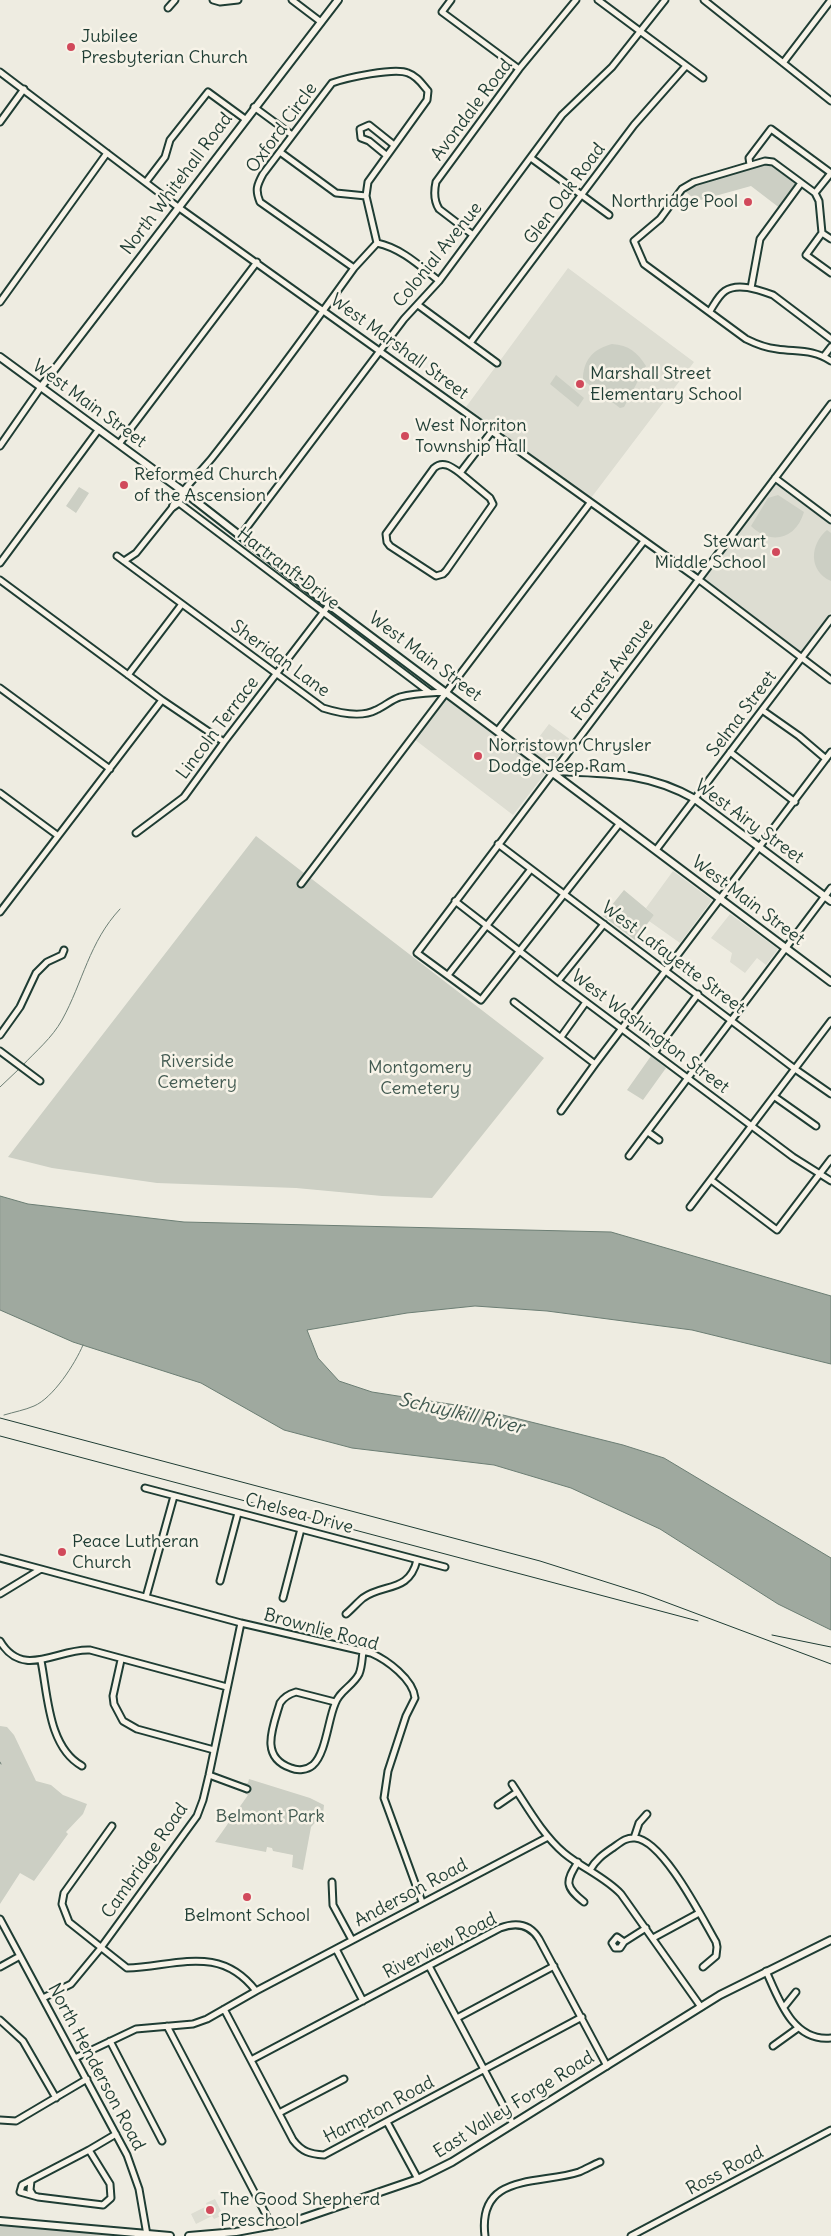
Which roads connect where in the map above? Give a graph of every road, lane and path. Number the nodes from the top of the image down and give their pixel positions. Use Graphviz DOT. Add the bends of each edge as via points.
graph roads {
  1 [pos="175,0"];
  2 [pos="213,0"];
  3 [pos="238,0"];
  4 [pos="292,0"];
  5 [pos="338,0"];
  6 [pos="451,0"];
  7 [pos="576,0"];
  8 [pos="598,0"];
  9 [pos="665,0"];
  10 [pos="704,0"];
  11 [pos="831,0"];
  12 [pos="168,8"];
  13 [pos="321,22"];
  14 [pos="640,32"];
  15 [pos="783,62"];
  16 [pos="686,66"];
  17 [pos="519,69"];
  18 [pos="0,72"];
  19 [pos="703,78"];
  20 [pos="24,89"];
  21 [pos="831,101"];
  22 [pos="254,107"];
  23 [pos="245,120"];
  24 [pos="0,122"];
  25 [pos="292,135"];
  26 [pos="394,145"];
  27 [pos="280,152"];
  28 [pos="107,153"];
  29 [pos="386,155"];
  30 [pos="531,158"];
  31 [pos="750,165"];
  32 [pos="146,182"];
  33 [pos="801,183"];
  34 [pos="816,193"];
  35 [pos="581,194"];
  36 [pos="366,196"];
  37 [pos="178,207"];
  38 [pos="609,215"];
  39 [pos="822,233"];
  40 [pos="473,235"];
  41 [pos="831,239"];
  42 [pos="377,243"];
  43 [pos="257,262"];
  44 [pos="354,268"];
  45 [pos="831,273"];
  46 [pos="439,281"];
  47 [pos="751,288"];
  48 [pos="0,302"];
  49 [pos="418,306"];
  50 [pos="324,310"];
  51 [pos="710,311"];
  52 [pos="831,338"];
  53 [pos="470,343"];
  54 [pos="831,347"];
  55 [pos="380,351"];
  56 [pos="824,356"];
  57 [pos="0,357"];
  58 [pos="831,361"];
  59 [pos="497,363"];
  60 [pos="41,387"];
  61 [pos="831,404"];
  62 [pos="98,430"];
  63 [pos="492,431"];
  64 [pos="118,444"];
  65 [pos="0,446"];
  66 [pos="460,473"];
  67 [pos="776,478"];
  68 [pos="184,492"];
  69 [pos="179,503"];
  70 [pos="590,503"];
  71 [pos="172,508"];
  72 [pos="831,520"];
  73 [pos="241,535"];
  74 [pos="644,541"];
  75 [pos="136,554"];
  76 [pos="117,556"];
  77 [pos="124,560"];
  78 [pos="0,563"];
  79 [pos="134,568"];
  80 [pos="698,579"];
  81 [pos="0,580"];
  82 [pos="182,604"];
  83 [pos="330,604"];
  84 [pos="323,614"];
  85 [pos="831,620"];
  86 [pos="802,659"];
  87 [pos="276,674"];
  88 [pos="128,675"];
  89 [pos="831,680"];
  90 [pos="0,688"];
  91 [pos="447,692"];
  92 [pos="429,693"];
  93 [pos="162,700"];
  94 [pos="762,710"];
  95 [pos="498,730"];
  96 [pos="224,742"];
  97 [pos="730,752"];
  98 [pos="831,752"];
  99 [pos="826,759"];
  100 [pos="110,769"];
  101 [pos="554,772"];
  102 [pos="0,793"];
  103 [pos="695,799"];
  104 [pos="795,802"];
  105 [pos="620,823"];
  106 [pos="136,833"];
  107 [pos="58,835"];
  108 [pos="498,844"];
  109 [pos="759,847"];
  110 [pos="656,850"];
  111 [pos="531,869"];
  112 [pos="302,884"];
  113 [pos="831,888"];
  114 [pos="564,894"];
  115 [pos="824,896"];
  116 [pos="720,898"];
  117 [pos="0,900"];
  118 [pos="455,901"];
  119 [pos="831,901"];
  120 [pos="6,905"];
  121 [pos="0,912"];
  122 [pos="604,924"];
  123 [pos="486,926"];
  124 [pos="786,948"];
  125 [pos="64,950"];
  126 [pos="520,950"];
  127 [pos="666,970"];
  128 [pos="448,975"];
  129 [pos="558,981"];
  130 [pos="831,982"];
  131 [pos="698,994"];
  132 [pos="514,1002"];
  133 [pos="586,1002"];
  134 [pos="733,1020"];
  135 [pos="831,1021"];
  136 [pos="622,1029"];
  137 [pos="0,1035"];
  138 [pos="561,1037"];
  139 [pos="0,1051"];
  140 [pos="654,1053"];
  141 [pos="595,1064"];
  142 [pos="795,1068"];
  143 [pos="688,1078"];
  144 [pos="40,1081"];
  145 [pos="831,1094"];
  146 [pos="775,1097"];
  147 [pos="561,1111"];
  148 [pos="752,1126"];
  149 [pos="816,1126"];
  150 [pos="648,1132"];
  151 [pos="659,1140"];
  152 [pos="629,1156"];
  153 [pos="831,1159"];
  154 [pos="819,1175"];
  155 [pos="711,1180"];
  156 [pos="831,1180"];
  157 [pos="690,1207"];
  158 [pos="145,1488"];
  159 [pos="174,1496"];
  160 [pos="238,1513"];
  161 [pos="301,1529"];
  162 [pos="0,1558"];
  163 [pos="417,1560"];
  164 [pos="445,1567"];
  165 [pos="41,1569"];
  166 [pos="220,1581"];
  167 [pos="0,1594"];
  168 [pos="146,1597"];
  169 [pos="283,1598"];
  170 [pos="346,1614"];
  171 [pos="241,1623"];
  172 [pos="0,1641"];
  173 [pos="363,1651"];
  174 [pos="122,1660"];
  175 [pos="41,1661"];
  176 [pos="227,1687"];
  177 [pos="335,1702"];
  178 [pos="214,1750"];
  179 [pos="82,1766"];
  180 [pos="209,1776"];
  181 [pos="512,1784"];
  182 [pos="247,1789"];
  183 [pos="517,1792"];
  184 [pos="498,1805"];
  185 [pos="647,1814"];
  186 [pos="112,1826"];
  187 [pos="548,1837"];
  188 [pos="634,1838"];
  189 [pos="578,1862"];
  190 [pos="590,1870"];
  191 [pos="332,1882"];
  192 [pos="422,1902"];
  193 [pos="584,1902"];
  194 [pos="698,1913"];
  195 [pos="0,1919"];
  196 [pos="646,1928"];
  197 [pos="654,1938"];
  198 [pos="352,1940"];
  199 [pos="831,1940"];
  200 [pos="624,1942"];
  201 [pos="100,1949"];
  202 [pos="336,1949"];
  203 [pos="20,1956"];
  204 [pos="430,1966"];
  205 [pos="554,1966"];
  206 [pos="0,1967"];
  207 [pos="703,1967"];
  208 [pos="766,1971"];
  209 [pos="256,1991"];
  210 [pos="796,1992"];
  211 [pos="43,1998"];
  212 [pos="363,2001"];
  213 [pos="701,2007"];
  214 [pos="784,2007"];
  215 [pos="224,2009"];
  216 [pos="582,2017"];
  217 [pos="457,2018"];
  218 [pos="0,2020"];
  219 [pos="167,2026"];
  220 [pos="798,2028"];
  221 [pos="831,2038"];
  222 [pos="110,2042"];
  223 [pos="773,2046"];
  224 [pos="75,2058"];
  225 [pos="251,2060"];
  226 [pos="607,2066"];
  227 [pos="485,2070"];
  228 [pos="86,2079"];
  229 [pos="344,2079"];
  230 [pos="56,2098"];
  231 [pos="279,2113"];
  232 [pos="0,2120"];
  233 [pos="387,2122"];
  234 [pos="513,2124"];
  235 [pos="831,2130"];
  236 [pos="116,2134"];
  237 [pos="162,2141"];
  238 [pos="89,2150"];
  239 [pos="600,2162"];
  240 [pos="418,2179"];
  241 [pos="31,2180"];
  242 [pos="33,2195"];
  243 [pos="0,2221"];
  244 [pos="272,2226"];
  245 [pos="148,2235"];
  246 [pos="169,2236"];
  247 [pos="190,2236"];
  248 [pos="485,2236"];
  249 [pos="631,2236"];
  1 -- 12 [label="street"];
  2 -- 3 [label="street"];
  4 -- 13 [label="street"];
  5 -- 13 [label="main road, North Whitehall Road"];
  6 -- 17 [label="street" via="442,12"];
  7 -- 17 [label="street, Avondale Road"];
  8 -- 14 [label="street"];
  9 -- 14 [label="street, Colonial Avenue"];
  10 -- 15 [label="street"];
  11 -- 15 [label="street"];
  13 -- 22 [label="main road, North Whitehall Road"];
  14 -- 16 [label="street"];
  14 -- 30 [label="street, Colonial Avenue" via="612,67 562,115"];
  15 -- 21 [label="street"];
  16 -- 19 [label="street"];
  16 -- 35 [label="street, Glen Oak Road" via="634,124"];
  17 -- 40 [label="street, Avondale Road" via="436,182 439,210"];
  18 -- 20 [label="street, West Marshall Street"];
  20 -- 24 [label="street"];
  20 -- 28 [label="street, West Marshall Street"];
  22 -- 23 [label="main road, North Whitehall Road"];
  22 -- 25 [label="street"];
  23 -- 32 [label="street" via="208,92 170,140 165,157"];
  23 -- 37 [label="main road, North Whitehall Road"];
  25 -- 26 [label="street, Oxford Circle" via="332,83 348,77 407,72 428,91 427,100"];
  25 -- 27 [label="street, Oxford Circle"];
  26 -- 29 [label="street, Oxford Circle"];
  26 -- 29 [label="street" via="369,125 360,129 361,138"];
  27 -- 36 [label="street" via="336,194"];
  27 -- 44 [label="street, Oxford Circle" via="257,184 260,202"];
  28 -- 32 [label="street, West Marshall Street"];
  28 -- 48 [label="street"];
  29 -- 36 [label="street, Oxford Circle" via="368,182"];
  30 -- 35 [label="street"];
  30 -- 40 [label="street, Colonial Avenue"];
  31 -- 33 [label="street" via="773,162"];
  31 -- 34 [label="street" via="749,158 771,129 830,173"];
  31 -- 51 [label="street" via="694,182 682,189 660,219 634,241 644,264"];
  32 -- 37 [label="street, West Marshall Street"];
  33 -- 34 [label="street"];
  33 -- 47 [label="street" via="760,238"];
  34 -- 39 [label="street"];
  35 -- 38 [label="street"];
  35 -- 53 [label="street, Glen Oak Road"];
  36 -- 42 [label="street"];
  37 -- 43 [label="street, West Marshall Street"];
  37 -- 60 [label="main road, North Whitehall Road"];
  39 -- 41 [label="street"];
  39 -- 45 [label="street" via="806,255"];
  40 -- 46 [label="street, Colonial Avenue"];
  42 -- 44 [label="street"];
  42 -- 46 [label="street" via="389,245 407,256"];
  43 -- 50 [label="street, West Marshall Street"];
  43 -- 64 [label="street"];
  44 -- 50 [label="street"];
  46 -- 49 [label="street, Colonial Avenue"];
  47 -- 51 [label="street" via="725,291"];
  47 -- 52 [label="street" via="773,295"];
  49 -- 53 [label="street"];
  49 -- 55 [label="street, Colonial Avenue" via="404,318"];
  50 -- 55 [label="street, West Marshall Street"];
  50 -- 68 [label="street"];
  51 -- 56 [label="street" via="757,345 810,351"];
  53 -- 59 [label="street"];
  54 -- 56 [label="street"];
  55 -- 63 [label="street, West Marshall Street"];
  55 -- 73 [label="street, Colonial Avenue"];
  56 -- 58 [label="street"];
  57 -- 60 [label="main road, West Main Street"];
  60 -- 62 [label="main road, West Main Street"];
  60 -- 65 [label="street"];
  61 -- 67 [label="street, Forrest Avenue"];
  62 -- 64 [label="main road, West Main Street"];
  62 -- 78 [label="street"];
  63 -- 66 [label="street"];
  63 -- 70 [label="street, West Marshall Street"];
  64 -- 68 [label="main road, West Main Street"];
  66 -- 66 [label="street" via="446,464 437,465 386,534 390,546 436,576 446,571 493,504"];
  67 -- 72 [label="street"];
  67 -- 80 [label="street, Forrest Avenue"];
  68 -- 69 [label="street"];
  68 -- 71 [label="street" via="174,501"];
  68 -- 73 [label="main road, West Main Street"];
  69 -- 71 [label="street"];
  69 -- 84 [label="street, Hartranft Drive"];
  70 -- 74 [label="street, West Marshall Street"];
  70 -- 91 [label="street"];
  71 -- 75 [label="street"];
  73 -- 83 [label="main road, West Main Street"];
  74 -- 80 [label="street, West Marshall Street"];
  74 -- 95 [label="street"];
  75 -- 77 [label="street"];
  75 -- 79 [label="street"];
  76 -- 77 [label="street, Sheridan Lane"];
  77 -- 79 [label="street, Sheridan Lane"];
  79 -- 82 [label="street, Sheridan Lane"];
  80 -- 86 [label="street, West Marshall Street"];
  80 -- 101 [label="street, Forrest Avenue"];
  81 -- 88 [label="street"];
  82 -- 87 [label="street, Sheridan Lane"];
  82 -- 88 [label="street"];
  83 -- 84 [label="street, Lincoln Terrace"];
  83 -- 91 [label="main road, West Main Street"];
  84 -- 87 [label="street, Lincoln Terrace"];
  84 -- 92 [label="street, Hartranft Drive"];
  85 -- 86 [label="street, Selma Street"];
  86 -- 89 [label="street, West Marshall Street"];
  86 -- 94 [label="street, Selma Street"];
  87 -- 92 [label="street, Sheridan Lane" via="323,708 344,713 366,713 401,697"];
  87 -- 96 [label="street, Lincoln Terrace"];
  88 -- 93 [label="street"];
  90 -- 100 [label="street"];
  91 -- 92 [label="street, Sheridan Lane"];
  91 -- 95 [label="main road, West Main Street"];
  91 -- 112 [label="street"];
  93 -- 96 [label="street"];
  93 -- 100 [label="street"];
  94 -- 97 [label="street, Selma Street"];
  94 -- 99 [label="street"];
  95 -- 101 [label="main road, West Main Street"];
  96 -- 106 [label="street, Lincoln Terrace" via="184,797"];
  97 -- 103 [label="street, Selma Street"];
  97 -- 104 [label="street"];
  98 -- 99 [label="street"];
  99 -- 104 [label="street"];
  100 -- 107 [label="street"];
  101 -- 103 [label="main road, West Airy Street" via="645,778"];
  101 -- 105 [label="main road, West Main Street"];
  101 -- 108 [label="street, Forrest Avenue"];
  102 -- 107 [label="street"];
  103 -- 109 [label="main road, West Airy Street"];
  103 -- 110 [label="street, Selma Street"];
  104 -- 109 [label="street"];
  105 -- 110 [label="main road, West Main Street"];
  105 -- 114 [label="street"];
  107 -- 120 [label="street"];
  108 -- 111 [label="street, West Lafayette Street"];
  108 -- 118 [label="street, Forrest Avenue"];
  109 -- 115 [label="main road, West Airy Street"];
  109 -- 116 [label="street"];
  110 -- 116 [label="main road, West Main Street"];
  111 -- 114 [label="street, West Lafayette Street"];
  111 -- 123 [label="street"];
  113 -- 115 [label="street"];
  114 -- 122 [label="street, West Lafayette Street"];
  114 -- 126 [label="street"];
  115 -- 119 [label="main road, West Airy Street"];
  115 -- 124 [label="street"];
  116 -- 124 [label="main road, West Main Street"];
  116 -- 127 [label="street"];
  117 -- 120 [label="street"];
  118 -- 123 [label="street, West Washington Street"];
  118 -- 128 [label="street, Forrest Avenue" via="417,953"];
  120 -- 121 [label="street"];
  122 -- 127 [label="street, West Lafayette Street"];
  122 -- 129 [label="street"];
  123 -- 126 [label="street, West Washington Street"];
  123 -- 128 [label="street"];
  124 -- 130 [label="main road, West Main Street"];
  124 -- 134 [label="street"];
  125 -- 137 [label="street" via="36,973 20,1007"];
  126 -- 128 [label="street" via="481,1000"];
  126 -- 129 [label="street, West Washington Street"];
  127 -- 131 [label="street, West Lafayette Street"];
  127 -- 136 [label="street"];
  129 -- 133 [label="street, West Washington Street"];
  131 -- 134 [label="street, West Lafayette Street"];
  131 -- 140 [label="street"];
  132 -- 138 [label="street"];
  133 -- 136 [label="street, West Washington Street"];
  133 -- 138 [label="street"];
  134 -- 142 [label="street, West Lafayette Street"];
  134 -- 143 [label="street"];
  135 -- 142 [label="street"];
  136 -- 140 [label="street, West Washington Street"];
  136 -- 141 [label="street"];
  138 -- 141 [label="street"];
  139 -- 144 [label="street"];
  140 -- 143 [label="street, West Washington Street"];
  141 -- 147 [label="street"];
  142 -- 145 [label="street, West Lafayette Street"];
  142 -- 146 [label="street"];
  143 -- 148 [label="street, West Washington Street"];
  143 -- 150 [label="street"];
  146 -- 148 [label="street"];
  146 -- 149 [label="street"];
  148 -- 154 [label="street, West Washington Street"];
  148 -- 155 [label="street"];
  150 -- 151 [label="street"];
  150 -- 152 [label="street"];
  153 -- 154 [label="street"];
  154 -- 155 [label="street" via="777,1230"];
  154 -- 156 [label="street, West Washington Street"];
  155 -- 157 [label="street"];
  158 -- 159 [label="street, Chelsea Drive"];
  159 -- 160 [label="street, Chelsea Drive"];
  159 -- 168 [label="street"];
  160 -- 161 [label="street, Chelsea Drive"];
  160 -- 166 [label="street"];
  161 -- 163 [label="street, Chelsea Drive"];
  161 -- 169 [label="street"];
  162 -- 165 [label="street, Brownlie Road"];
  163 -- 164 [label="street, Chelsea Drive"];
  163 -- 170 [label="street" via="408,1578 363,1598"];
  165 -- 167 [label="street"];
  165 -- 168 [label="street, Brownlie Road"];
  168 -- 171 [label="street, Brownlie Road"];
  171 -- 173 [label="street, Brownlie Road"];
  171 -- 176 [label="street, Cambridge Road"];
  172 -- 175 [label="street" via="13,1655 24,1660"];
  173 -- 177 [label="street" via="358,1675"];
  173 -- 192 [label="street, Brownlie Road" via="387,1662 411,1685 414,1693 388,1771 384,1798"];
  174 -- 175 [label="street" via="80,1650"];
  174 -- 176 [label="street"];
  174 -- 178 [label="street" via="113,1696 123,1721 138,1730"];
  175 -- 179 [label="street" via="50,1717 73,1761"];
  176 -- 178 [label="street, Cambridge Road"];
  177 -- 177 [label="street" via="296,1692 283,1698 270,1743 278,1762 296,1770 305,1770 314,1764"];
  178 -- 180 [label="street, Cambridge Road"];
  180 -- 182 [label="street"];
  180 -- 201 [label="street, Cambridge Road" via="197,1816"];
  181 -- 183 [label="street"];
  183 -- 184 [label="street"];
  183 -- 187 [label="street"];
  185 -- 188 [label="street" via="641,1819"];
  186 -- 201 [label="street" via="64,1893 62,1904 69,1922"];
  187 -- 189 [label="street"];
  187 -- 192 [label="street, Anderson Road"];
  188 -- 190 [label="street" via="622,1841 600,1856"];
  188 -- 194 [label="street" via="648,1844 669,1864"];
  189 -- 190 [label="street"];
  189 -- 193 [label="street" via="568,1883 572,1892"];
  190 -- 196 [label="street" via="615,1888"];
  191 -- 198 [label="street" via="333,1905"];
  192 -- 198 [label="street, Anderson Road"];
  194 -- 197 [label="street"];
  194 -- 207 [label="street" via="717,1947 716,1956"];
  195 -- 203 [label="street, North Henderson Road"];
  196 -- 197 [label="street"];
  196 -- 200 [label="street"];
  197 -- 213 [label="street"];
  198 -- 202 [label="street, Anderson Road"];
  199 -- 208 [label="main road, East Valley Forge Road"];
  201 -- 209 [label="street" via="127,1968 214,1961 233,1969"];
  201 -- 211 [label="street, Cambridge Road" via="71,1984"];
  202 -- 209 [label="street, Anderson Road"];
  202 -- 212 [label="street"];
  203 -- 206 [label="street"];
  203 -- 211 [label="street, North Henderson Road"];
  204 -- 205 [label="street, Riverview Road" via="500,1928 518,1924 536,1933"];
  204 -- 212 [label="street, Riverview Road"];
  204 -- 217 [label="street"];
  205 -- 216 [label="street, Riverview Road"];
  205 -- 217 [label="street"];
  208 -- 213 [label="main road, East Valley Forge Road"];
  208 -- 214 [label="street"];
  209 -- 215 [label="street, Anderson Road"];
  210 -- 214 [label="street"];
  211 -- 224 [label="street, North Henderson Road"];
  212 -- 225 [label="street, Riverview Road"];
  213 -- 226 [label="main road, East Valley Forge Road"];
  214 -- 220 [label="street"];
  215 -- 219 [label="street, Anderson Road" via="193,2024"];
  215 -- 225 [label="street, Hampton Road"];
  216 -- 226 [label="street, Riverview Road"];
  216 -- 227 [label="street, Hampton Road"];
  217 -- 227 [label="street"];
  218 -- 230 [label="street" via="23,2041"];
  219 -- 222 [label="street, Anderson Road" via="136,2029"];
  219 -- 244 [label="street"];
  220 -- 221 [label="street" via="811,2037"];
  220 -- 223 [label="street"];
  222 -- 224 [label="street, Anderson Road"];
  222 -- 237 [label="street"];
  224 -- 228 [label="street, North Henderson Road"];
  225 -- 231 [label="street, Hampton Road"];
  226 -- 234 [label="main road, East Valley Forge Road"];
  227 -- 233 [label="street, Hampton Road"];
  227 -- 234 [label="street"];
  228 -- 230 [label="street"];
  228 -- 236 [label="street, North Henderson Road"];
  229 -- 231 [label="street"];
  230 -- 232 [label="street" via="16,2121"];
  231 -- 233 [label="street, Hampton Road" via="293,2140 310,2154 324,2155"];
  233 -- 240 [label="street"];
  234 -- 240 [label="main road, East Valley Forge Road"];
  235 -- 249 [label="street, Ross Road"];
  236 -- 238 [label="street"];
  236 -- 245 [label="street, North Henderson Road" via="134,2173"];
  238 -- 241 [label="street"];
  238 -- 242 [label="street" via="112,2188 107,2202 99,2205"];
  239 -- 248 [label="street" via="579,2172 513,2184 500,2192 486,2213"];
  240 -- 244 [label="main road, East Valley Forge Road" via="300,2220"];
  241 -- 242 [label="street"];
  241 -- 242 [label="street" via="19,2190"];
  243 -- 245 [label="main road"];
  244 -- 247 [label="main road, East Valley Forge Road"];
  245 -- 246 [label="main road"];
}
